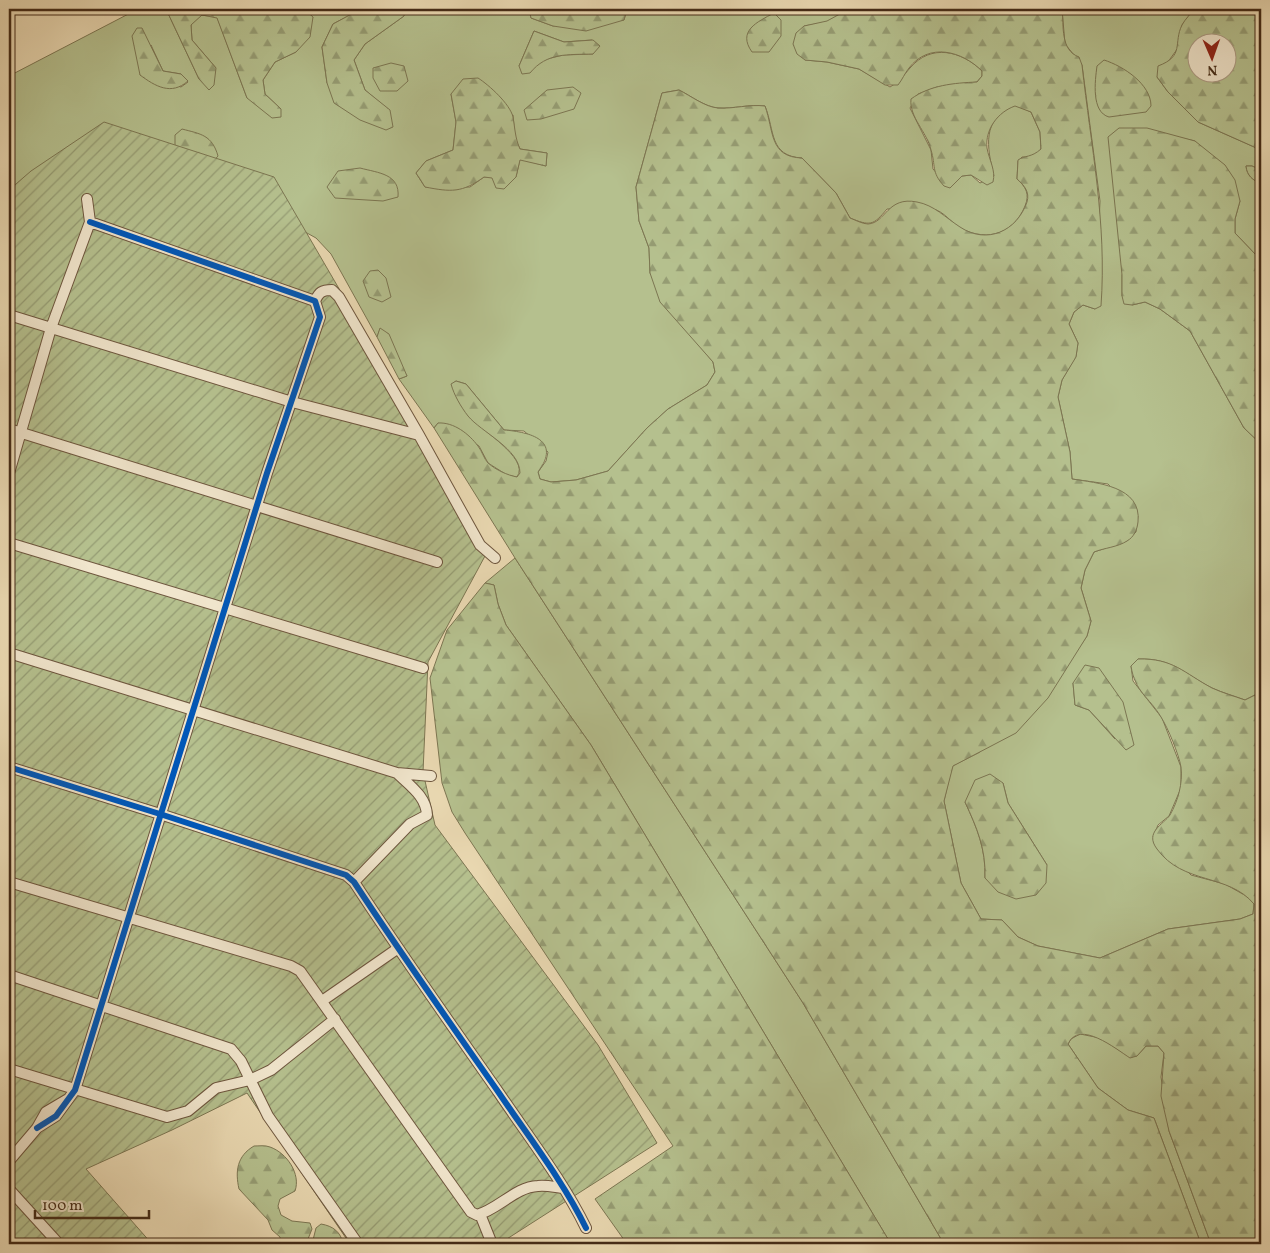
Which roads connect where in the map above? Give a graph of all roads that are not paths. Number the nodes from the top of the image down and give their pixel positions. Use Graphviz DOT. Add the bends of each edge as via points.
graph roads {
  1 [pos="86,199"];
  2 [pos="90,222"];
  3 [pos="315,301"];
  4 [pos="9,316"];
  5 [pos="51,328"];
  6 [pos="292,402"];
  7 [pos="9,429"];
  8 [pos="21,433"];
  9 [pos="419,435"];
  10 [pos="9,473"];
  11 [pos="257,506"];
  12 [pos="9,543"];
  13 [pos="495,558"];
  14 [pos="437,562"];
  15 [pos="224,609"];
  16 [pos="9,653"];
  17 [pos="423,668"];
  18 [pos="192,711"];
  19 [pos="9,768"];
  20 [pos="397,773"];
  21 [pos="431,776"];
  22 [pos="160,814"];
  23 [pos="9,882"];
  24 [pos="354,882"];
  25 [pos="128,917"];
  26 [pos="398,949"];
  27 [pos="9,975"];
  28 [pos="322,1001"];
  29 [pos="101,1005"];
  30 [pos="335,1019"];
  31 [pos="9,1069"];
  32 [pos="250,1080"];
  33 [pos="72,1094"];
  34 [pos="9,1161"];
  35 [pos="562,1188"];
  36 [pos="9,1190"];
  37 [pos="480,1214"];
  38 [pos="586,1228"];
  39 [pos="59,1244"];
  40 [pos="358,1244"];
  41 [pos="492,1244"];
  1 -- 2 [label="street"];
  2 -- 3 [label="street"];
  2 -- 5 [label="street"];
  3 -- 6 [label="street" via="320,317"];
  3 -- 9 [label="street" via="325,290 332,290 339,297"];
  4 -- 5 [label="street"];
  5 -- 6 [label="street"];
  5 -- 8 [label="street"];
  6 -- 9 [label="street"];
  6 -- 11 [label="street"];
  7 -- 8 [label="street"];
  8 -- 10 [label="street"];
  8 -- 11 [label="street"];
  9 -- 13 [label="street" via="480,545"];
  11 -- 14 [label="street"];
  11 -- 15 [label="street"];
  12 -- 15 [label="street"];
  15 -- 17 [label="street"];
  15 -- 18 [label="street"];
  16 -- 18 [label="street"];
  18 -- 20 [label="street"];
  18 -- 22 [label="street"];
  19 -- 22 [label="street"];
  20 -- 21 [label="street"];
  20 -- 24 [label="street" via="421,795 427,815 410,824"];
  22 -- 24 [label="street" via="346,875"];
  22 -- 25 [label="street"];
  23 -- 25 [label="street"];
  24 -- 26 [label="street"];
  25 -- 28 [label="street" via="291,966 300,971"];
  25 -- 29 [label="street"];
  26 -- 28 [label="street"];
  26 -- 35 [label="street"];
  27 -- 29 [label="street"];
  28 -- 30 [label="street"];
  29 -- 32 [label="street" via="232,1049"];
  29 -- 33 [label="street"];
  30 -- 32 [label="street" via="271,1070"];
  30 -- 37 [label="street" via="471,1212"];
  31 -- 33 [label="street"];
  32 -- 33 [label="street" via="216,1088 188,1111 167,1117"];
  32 -- 40 [label="street" via="268,1116"];
  33 -- 34 [label="street" via="56,1116 38,1128"];
  35 -- 37 [label="street" via="538,1186 522,1189"];
  35 -- 38 [label="street"];
  36 -- 39 [label="street"];
  37 -- 41 [label="street"];
}
